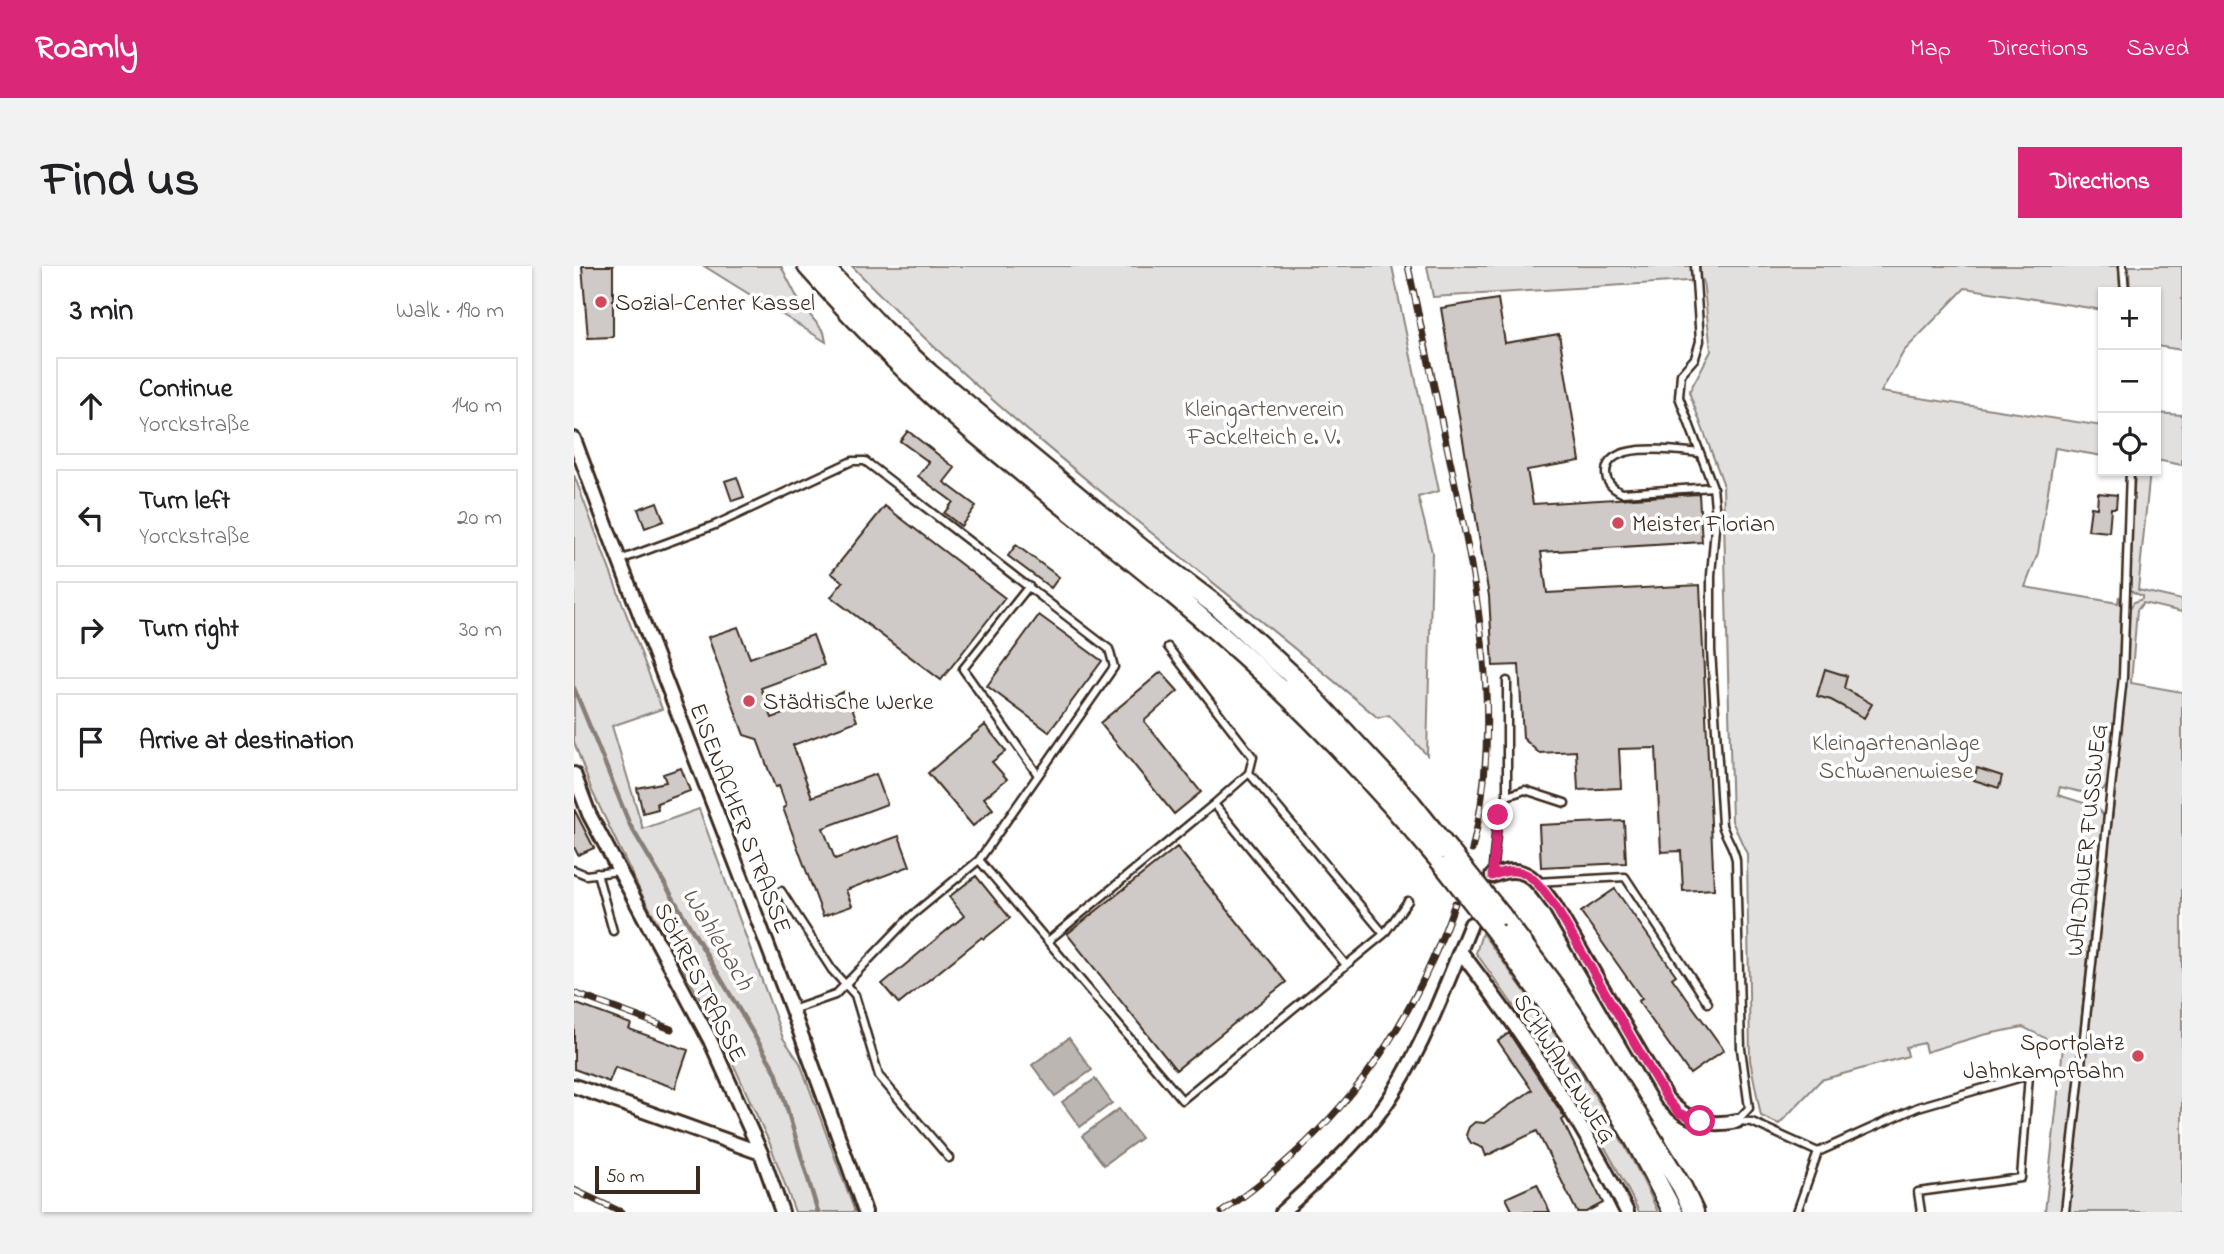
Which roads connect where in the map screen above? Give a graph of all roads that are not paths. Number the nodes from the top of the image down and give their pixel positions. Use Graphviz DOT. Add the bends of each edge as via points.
graph roads {
  1 [pos="807,266"];
  2 [pos="823,266"];
  3 [pos="1695,266"];
  4 [pos="2123,266"];
  5 [pos="2125,287"];
  6 [pos="574,439"];
  7 [pos="1700,453"];
  8 [pos="2130,476"];
  9 [pos="1713,486"];
  10 [pos="619,561"];
  11 [pos="1029,586"];
  12 [pos="1168,647"];
  13 [pos="1507,681"];
  14 [pos="1249,773"];
  15 [pos="574,774"];
  16 [pos="1038,775"];
  17 [pos="1507,796"];
  18 [pos="1565,803"];
  19 [pos="1214,804"];
  20 [pos="979,860"];
  21 [pos="1448,860"];
  22 [pos="574,870"];
  23 [pos="619,871"];
  24 [pos="597,873"];
  25 [pos="1492,876"];
  26 [pos="1536,882"];
  27 [pos="781,891"];
  28 [pos="1408,901"];
  29 [pos="1471,924"];
  30 [pos="1498,924"];
  31 [pos="613,931"];
  32 [pos="1384,934"];
  33 [pos="1048,941"];
  34 [pos="1460,951"];
  35 [pos="1346,965"];
  36 [pos="846,983"];
  37 [pos="1708,1003"];
  38 [pos="790,1010"];
  39 [pos="574,1086"];
  40 [pos="1737,1121"];
  41 [pos="1818,1152"];
  42 [pos="761,1153"];
  43 [pos="949,1158"];
  44 [pos="782,1212"];
  45 [pos="865,1212"];
  46 [pos="1282,1212"];
  47 [pos="1627,1212"];
  48 [pos="1673,1212"];
  49 [pos="1694,1212"];
  50 [pos="1797,1212"];
  51 [pos="1921,1212"];
  52 [pos="2065,1212"];
  1 -- 21 [label="main road" via="881,347 963,423 1259,670"];
  2 -- 21 [label="main road" via="937,380 1217,606 1292,675 1411,803"];
  3 -- 7 [label="lane" via="1700,341 1695,358 1681,374 1679,397"];
  4 -- 5 [label="lane"];
  6 -- 10 [label="street, EISENACHER STRASSE"];
  7 -- 9 [label="lane"];
  7 -- 9 [label="lane" via="1625,452 1606,468 1606,476 1622,493"];
  8 -- 52 [label="lane, WALDAUER FUSSWEG" via="2123,677"];
  9 -- 40 [label="lane" via="1711,650 1722,825 1736,859 1741,1049 1749,1108"];
  10 -- 11 [label="lane" via="715,525 852,461 865,461"];
  10 -- 38 [label="street, EISENACHER STRASSE"];
  11 -- 16 [label="lane" via="963,669"];
  11 -- 16 [label="lane" via="1109,649 1114,667"];
  12 -- 14 [label="lane" via="1253,757"];
  13 -- 17 [label="lane"];
  14 -- 19 [label="lane"];
  14 -- 32 [label="lane"];
  15 -- 23 [label="street, SÖHRESTRASSE"];
  16 -- 20 [label="lane"];
  17 -- 18 [label="lane" via="1525,790"];
  17 -- 25 [label="lane" via="1498,815"];
  19 -- 33 [label="lane"];
  19 -- 35 [label="lane"];
  20 -- 33 [label="lane"];
  20 -- 36 [label="lane" via="911,916"];
  21 -- 30 [label="main road, bridge"];
  22 -- 24 [label="lane"];
  23 -- 24 [label="lane"];
  23 -- 42 [label="street, SÖHRESTRASSE" via="709,1040"];
  24 -- 31 [label="lane"];
  25 -- 26 [label="street" via="1519,871"];
  26 -- 37 [label="lane" via="1625,877"];
  26 -- 40 [label="street" via="1555,906 1667,1099 1679,1113 1700,1121 1719,1125"];
  27 -- 36 [label="lane" via="832,970"];
  28 -- 32 [label="lane"];
  29 -- 34 [label="street"];
  30 -- 48 [label="main road" via="1587,1059"];
  30 -- 49 [label="main road" via="1554,986"];
  32 -- 35 [label="lane"];
  33 -- 35 [label="lane" via="1182,1100"];
  34 -- 46 [label="street" via="1430,1026 1395,1092 1347,1152"];
  34 -- 47 [label="street, SCHWANENWEG" via="1527,1040"];
  36 -- 38 [label="lane" via="835,995"];
  36 -- 43 [label="lane" via="855,995 879,1076"];
  38 -- 45 [label="street, EISENACHER STRASSE"];
  39 -- 42 [label="street"];
  40 -- 41 [label="lane" via="1752,1122"];
  41 -- 50 [label="lane"];
  41 -- 51 [label="lane" via="1918,1107 2029,1075 2021,1178 1919,1192"];
  42 -- 44 [label="street, SÖHRESTRASSE"];
}
